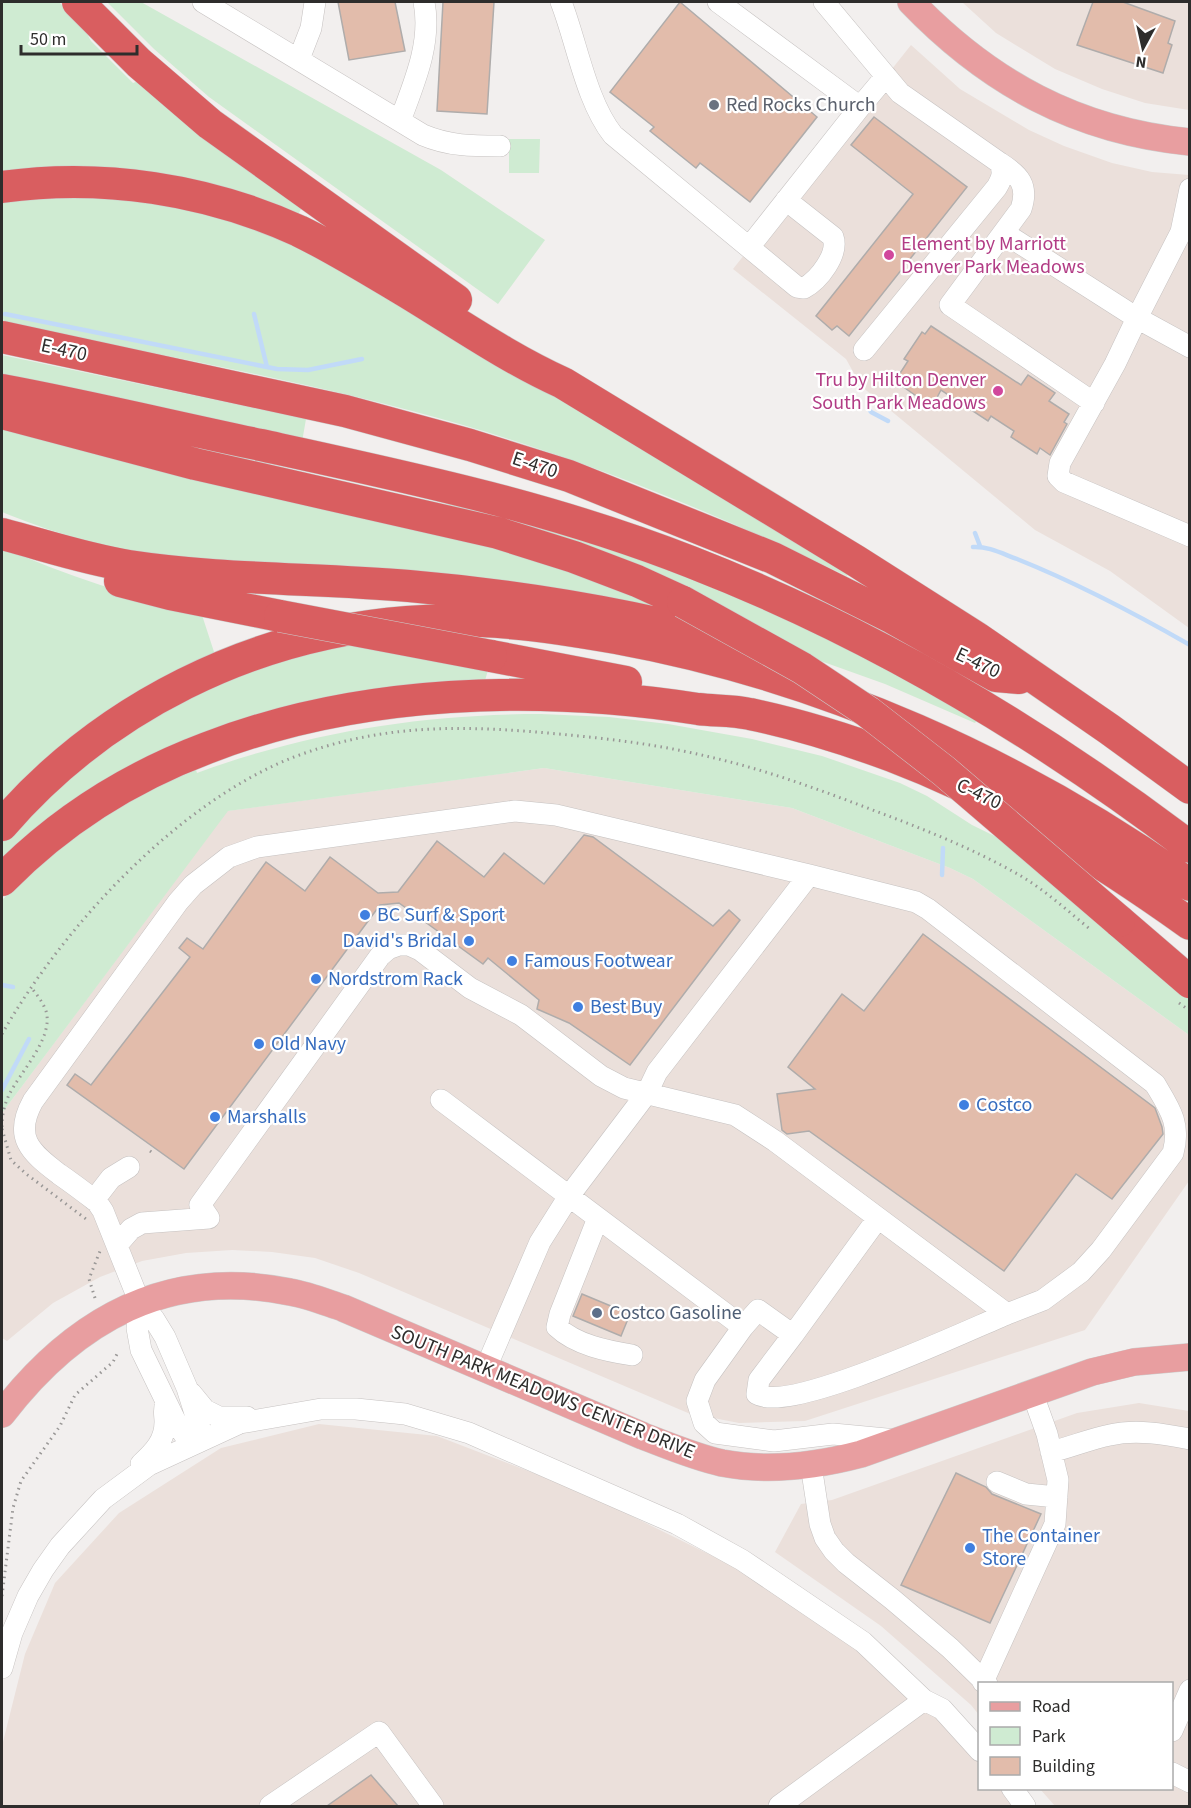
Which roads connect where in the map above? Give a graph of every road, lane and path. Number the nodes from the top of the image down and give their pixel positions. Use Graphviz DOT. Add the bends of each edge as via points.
graph roads {
  1 [pos="78,2"];
  2 [pos="202,2"];
  3 [pos="315,2"];
  4 [pos="424,2"];
  5 [pos="561,2"];
  6 [pos="718,2"];
  7 [pos="824,2"];
  8 [pos="911,2"];
  9 [pos="298,59"];
  10 [pos="886,76"];
  11 [pos="860,107"];
  12 [pos="400,121"];
  13 [pos="1190,142"];
  14 [pos="500,146"];
  15 [pos="1000,163"];
  16 [pos="2,187"];
  17 [pos="1190,189"];
  18 [pos="786,200"];
  19 [pos="1004,233"];
  20 [pos="750,246"];
  21 [pos="1137,318"];
  22 [pos="2,337"];
  23 [pos="1190,347"];
  24 [pos="864,350"];
  25 [pos="563,383"];
  26 [pos="2,390"];
  27 [pos="1094,403"];
  28 [pos="2,413"];
  29 [pos="2,535"];
  30 [pos="1190,536"];
  31 [pos="1038,679"];
  32 [pos="745,713"];
  33 [pos="1190,788"];
  34 [pos="2,825"];
  35 [pos="1190,847"];
  36 [pos="1190,862"];
  37 [pos="810,875"];
  38 [pos="2,880"];
  39 [pos="1190,885"];
  40 [pos="1190,924"];
  41 [pos="1190,982"];
  42 [pos="31,987"];
  43 [pos="647,1093"];
  44 [pos="441,1100"];
  45 [pos="2,1128"];
  46 [pos="129,1167"];
  47 [pos="569,1196"];
  48 [pos="94,1200"];
  49 [pos="598,1218"];
  50 [pos="878,1218"];
  51 [pos="91,1223"];
  52 [pos="109,1245"];
  53 [pos="95,1298"];
  54 [pos="139,1301"];
  55 [pos="1006,1314"];
  56 [pos="743,1327"];
  57 [pos="793,1335"];
  58 [pos="117,1354"];
  59 [pos="632,1355"];
  60 [pos="1190,1357"];
  61 [pos="485,1370"];
  62 [pos="187,1388"];
  63 [pos="1032,1392"];
  64 [pos="166,1402"];
  65 [pos="2,1414"];
  66 [pos="259,1420"];
  67 [pos="1190,1439"];
  68 [pos="900,1440"];
  69 [pos="196,1442"];
  70 [pos="1051,1452"];
  71 [pos="811,1465"];
  72 [pos="134,1476"];
  73 [pos="997,1482"];
  74 [pos="1057,1497"];
  75 [pos="2,1596"];
  76 [pos="2,1668"];
  77 [pos="984,1682"];
  78 [pos="985,1682"];
  79 [pos="1190,1690"];
  80 [pos="924,1700"];
  81 [pos="1173,1729"];
  82 [pos="978,1749"];
  83 [pos="1173,1774"];
  84 [pos="1190,1782"];
  85 [pos="1013,1790"];
  86 [pos="270,1806"];
  87 [pos="433,1806"];
  88 [pos="779,1806"];
  89 [pos="1025,1806"];
  1 -- 25 [label="highway" via="139,63 205,120 540,358"];
  2 -- 9 [label="street"];
  3 -- 9 [label="street" via="311,28"];
  4 -- 12 [label="street" via="427,16 420,65"];
  5 -- 20 [label="street" via="603,123"];
  6 -- 11 [label="street"];
  7 -- 10 [label="street"];
  8 -- 13 [label="main road" via="986,68 1066,113 1113,130"];
  9 -- 12 [label="street"];
  10 -- 11 [label="street"];
  10 -- 15 [label="street" via="900,93"];
  11 -- 18 [label="street"];
  12 -- 14 [label="street" via="442,143"];
  15 -- 19 [label="street" via="1019,178 1024,199"];
  15 -- 24 [label="street" via="1003,171 997,187"];
  16 -- 25 [label="highway" via="80,182 124,184 185,194 247,211 323,244 530,368"];
  17 -- 21 [label="street" via="1181,232"];
  18 -- 20 [label="street"];
  18 -- 20 [label="street" via="833,237 834,254 817,276 804,288 798,287"];
  19 -- 21 [label="street"];
  19 -- 27 [label="street" via="950,305"];
  21 -- 23 [label="street"];
  21 -- 27 [label="street"];
  22 -- 31 [label="highway, E-470" via="323,406 558,472 773,558 893,618 996,676"];
  25 -- 31 [label="highway" via="856,561"];
  26 -- 35 [label="highway" via="454,487 596,528 694,563 806,611 938,680 1049,747"];
  27 -- 30 [label="street" via="1060,463 1059,476 1064,482"];
  28 -- 41 [label="highway, bridge" via="183,461 506,535 658,590 802,668 880,721"];
  29 -- 32 [label="highway, bridge" via="67,563 141,587 716,699"];
  29 -- 36 [label="highway" via="127,566 407,585 573,605 732,641 888,694 980,737 1108,806"];
  31 -- 33 [label="highway"];
  32 -- 38 [label="highway" via="590,696 487,696 379,705 280,724 206,748 134,782 66,824"];
  32 -- 40 [label="highway, C-470" via="857,744 982,794 1051,831"];
  34 -- 39 [label="highway" via="52,772 109,728 224,664 281,644 337,632 408,622 479,621 639,642 733,664 842,699 1002,769 1093,821"];
  37 -- 43 [label="street" via="657,1072"];
  37 -- 48 [label="street" via="556,816 515,811 276,843 229,856 178,902 25,1115 25,1138 30,1149"];
  37 -- 55 [label="street" via="910,900 928,909 1155,1084 1168,1105 1177,1126 1173,1153 1101,1250 1062,1288"];
  42 -- 45 [label="path" via="46,1011 47,1025 9,1095"];
  43 -- 47 [label="street"];
  43 -- 50 [label="street" via="741,1118"];
  43 -- 52 [label="street" via="624,1088 601,1076 521,1015 470,988 420,950 399,945 380,956 200,1205 208,1218 142,1223"];
  44 -- 47 [label="street"];
  45 -- 51 [label="path" via="11,1160"];
  46 -- 48 [label="street" via="111,1178"];
  47 -- 49 [label="street"];
  47 -- 61 [label="street" via="540,1242"];
  48 -- 52 [label="street" via="103,1211"];
  49 -- 56 [label="street"];
  49 -- 59 [label="street" via="557,1327 565,1335 603,1350"];
  50 -- 55 [label="street"];
  50 -- 57 [label="street"];
  52 -- 53 [label="path" via="99,1255 89,1279"];
  52 -- 54 [label="street"];
  54 -- 61 [label="main road, SOUTH PARK MEADOWS CENTER DRIVE" via="214,1286 291,1292 343,1308"];
  54 -- 62 [label="street" via="165,1337"];
  54 -- 64 [label="street" via="137,1328 141,1350"];
  54 -- 65 [label="main road, SOUTH PARK MEADOWS CENTER DRIVE" via="59,1351"];
  55 -- 57 [label="street" via="865,1373 811,1391 762,1397 757,1394 759,1380"];
  56 -- 57 [label="street" via="758,1310"];
  56 -- 68 [label="street" via="705,1380 697,1401 704,1423 715,1433 774,1441 833,1434"];
  58 -- 75 [label="path" via="75,1395 60,1426 21,1481 13,1508"];
  60 -- 63 [label="main road, SOUTH PARK MEADOWS CENTER DRIVE" via="1134,1362"];
  61 -- 71 [label="main road, SOUTH PARK MEADOWS CENTER DRIVE" via="692,1455 745,1467"];
  62 -- 66 [label="street" via="206,1410 219,1417"];
  62 -- 69 [label="street" via="200,1430"];
  63 -- 68 [label="main road, SOUTH PARK MEADOWS CENTER DRIVE"];
  63 -- 70 [label="street"];
  64 -- 69 [label="street" via="185,1436"];
  64 -- 72 [label="street" via="163,1436 156,1451"];
  66 -- 69 [label="street" via="240,1423"];
  66 -- 80 [label="street" via="321,1409 356,1408 405,1414 469,1433 677,1524 742,1560 863,1642"];
  67 -- 70 [label="street" via="1130,1432"];
  68 -- 71 [label="main road, SOUTH PARK MEADOWS CENTER DRIVE"];
  69 -- 72 [label="street"];
  70 -- 74 [label="street" via="1058,1480"];
  71 -- 77 [label="street" via="820,1524 834,1551 950,1648"];
  72 -- 76 [label="street" via="103,1499 43,1570 12,1633"];
  73 -- 74 [label="street" via="1026,1494"];
  74 -- 78 [label="street" via="1055,1524"];
  79 -- 81 [label="street"];
  80 -- 82 [label="street" via="942,1709"];
  80 -- 88 [label="street"];
  83 -- 84 [label="street"];
  85 -- 89 [label="street"];
  86 -- 87 [label="street" via="379,1732"];
}
